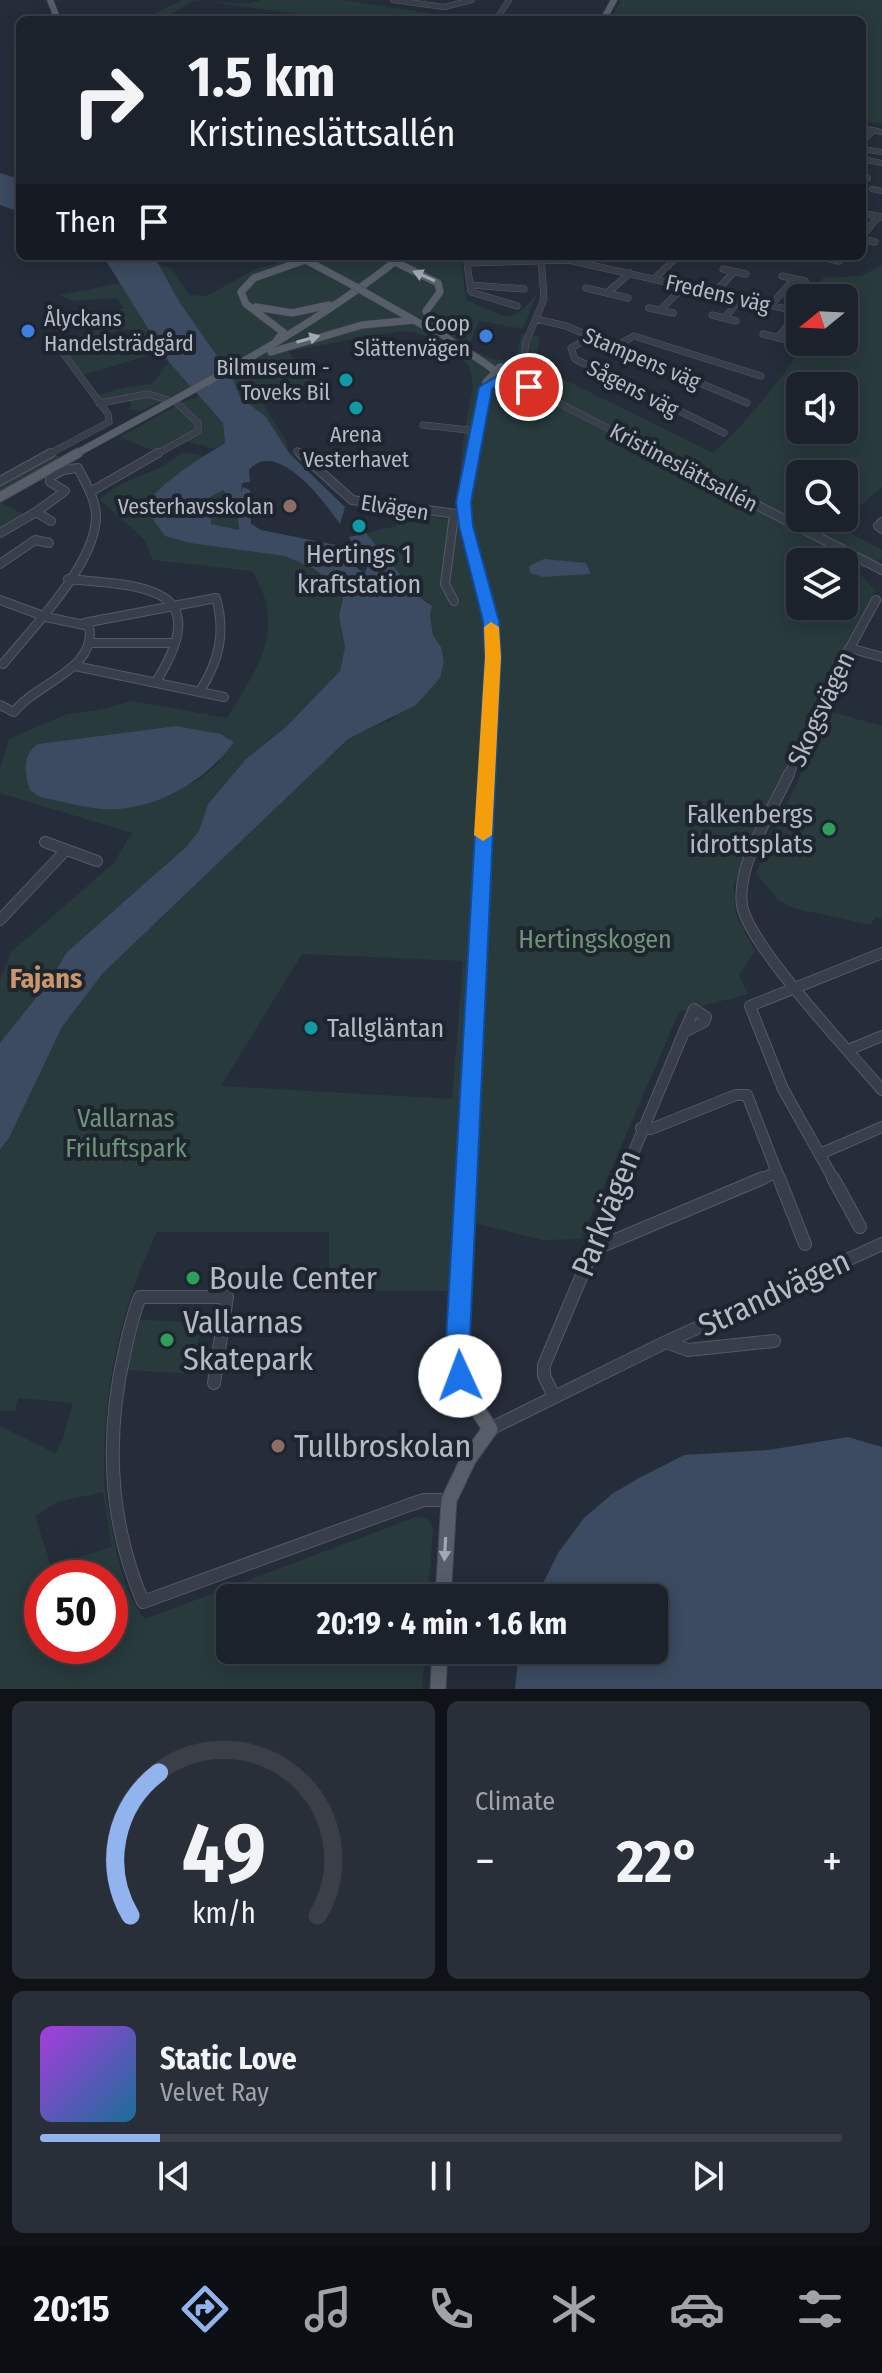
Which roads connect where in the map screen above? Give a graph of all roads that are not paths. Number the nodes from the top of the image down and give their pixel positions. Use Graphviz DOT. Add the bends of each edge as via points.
graph roads {
  1 [pos="393,0"];
  2 [pos="472,0"];
  3 [pos="410,2"];
  4 [pos="866,129"];
  5 [pos="874,130"];
  6 [pos="882,132"];
  7 [pos="866,138"];
  8 [pos="872,189"];
  9 [pos="882,191"];
  10 [pos="880,217"];
  11 [pos="866,233"];
  12 [pos="866,239"];
  13 [pos="875,242"];
  14 [pos="299,260"];
  15 [pos="310,260"];
  16 [pos="398,260"];
  17 [pos="401,260"];
  18 [pos="466,260"];
  19 [pos="542,260"];
  20 [pos="568,260"];
  21 [pos="607,260"];
  22 [pos="674,260"];
  23 [pos="835,260"];
  24 [pos="839,261"];
  25 [pos="600,266"];
  26 [pos="723,269"];
  27 [pos="734,272"];
  28 [pos="630,273"];
  29 [pos="746,274"];
  30 [pos="782,276"];
  31 [pos="655,278"];
  32 [pos="794,279"];
  33 [pos="805,281"];
  34 [pos="470,285"];
  35 [pos="685,286"];
  36 [pos="586,288"];
  37 [pos="524,289"];
  38 [pos="354,291"];
  39 [pos="715,292"];
  40 [pos="607,293"];
  41 [pos="243,298"];
  42 [pos="628,298"];
  43 [pos="742,298"];
  44 [pos="433,301"];
  45 [pos="771,305"];
  46 [pos="390,306"];
  47 [pos="517,306"];
  48 [pos="649,308"];
  49 [pos="786,309"];
  50 [pos="660,310"];
  51 [pos="673,313"];
  52 [pos="403,314"];
  53 [pos="712,315"];
  54 [pos="724,318"];
  55 [pos="536,319"];
  56 [pos="414,320"];
  57 [pos="736,321"];
  58 [pos="382,322"];
  59 [pos="786,328"];
  60 [pos="763,334"];
  61 [pos="592,336"];
  62 [pos="778,338"];
  63 [pos="449,340"];
  64 [pos="786,340"];
  65 [pos="58,346"];
  66 [pos="270,346"];
  67 [pos="616,346"];
  68 [pos="235,367"];
  69 [pos="504,372"];
  70 [pos="761,376"];
  71 [pos="168,400"];
  72 [pos="99,403"];
  73 [pos="747,403"];
  74 [pos="178,404"];
  75 [pos="423,425"];
  76 [pos="477,431"];
  77 [pos="724,433"];
  78 [pos="297,451"];
  79 [pos="0,481"];
  80 [pos="90,492"];
  81 [pos="0,497"];
  82 [pos="36,512"];
  83 [pos="459,515"];
  84 [pos="51,521"];
  85 [pos="882,522"];
  86 [pos="882,529"];
  87 [pos="0,533"];
  88 [pos="49,543"];
  89 [pos="0,564"];
  90 [pos="882,570"];
  91 [pos="68,579"];
  92 [pos="0,600"];
  93 [pos="876,600"];
  94 [pos="454,601"];
  95 [pos="172,606"];
  96 [pos="41,615"];
  97 [pos="868,615"];
  98 [pos="882,619"];
  99 [pos="84,623"];
  100 [pos="92,643"];
  101 [pos="174,643"];
  102 [pos="849,648"];
  103 [pos="882,657"];
  104 [pos="3,664"];
  105 [pos="75,666"];
  106 [pos="156,682"];
  107 [pos="200,691"];
  108 [pos="224,697"];
  109 [pos="0,705"];
  110 [pos="14,712"];
  111 [pos="0,717"];
  112 [pos="45,842"];
  113 [pos="66,850"];
  114 [pos="97,861"];
  115 [pos="0,920"];
  116 [pos="882,953"];
  117 [pos="796,987"];
  118 [pos="684,1032"];
  119 [pos="882,1036"];
  120 [pos="848,1050"];
  121 [pos="882,1090"];
  122 [pos="882,1127"];
  123 [pos="641,1128"];
  124 [pos="820,1154"];
  125 [pos="777,1172"];
  126 [pos="860,1227"];
  127 [pos="805,1244"];
  128 [pos="882,1244"];
  129 [pos="592,1250"];
  130 [pos="774,1341"];
  131 [pos="666,1342"];
  132 [pos="214,1383"];
  133 [pos="554,1396"];
  134 [pos="490,1429"];
  135 [pos="449,1500"];
  136 [pos="444,1584"];
  137 [pos="439,1664"];
  138 [pos="438,1689"];
  1 -- 3 [label="street"];
  2 -- 3 [label="street" via="444,7"];
  4 -- 5 [label="street"];
  5 -- 6 [label="street"];
  5 -- 7 [label="street"];
  8 -- 9 [label="street"];
  10 -- 11 [label="street"];
  12 -- 13 [label="street"];
  14 -- 41 [label="main road" via="251,280 241,292"];
  15 -- 38 [label="main road"];
  16 -- 38 [label="main road"];
  44 -- 17 [label="main road, one-way" via="440,292 438,283"];
  18 -- 34 [label="street"];
  19 -- 55 [label="street" via="544,299"];
  20 -- 25 [label="street, Fredens väg"];
  21 -- 25 [label="street"];
  22 -- 31 [label="street"];
  23 -- 24 [label="street"];
  25 -- 28 [label="street, Fredens väg"];
  26 -- 27 [label="street"];
  27 -- 29 [label="street"];
  27 -- 39 [label="street"];
  28 -- 31 [label="street, Fredens väg"];
  28 -- 40 [label="street"];
  30 -- 32 [label="street"];
  31 -- 35 [label="street, Fredens väg"];
  32 -- 33 [label="street"];
  32 -- 45 [label="street"];
  34 -- 37 [label="street"];
  34 -- 47 [label="street" via="471,292"];
  35 -- 39 [label="street, Fredens väg"];
  35 -- 50 [label="street"];
  36 -- 40 [label="street"];
  38 -- 41 [label="main road" via="318,309 287,313 260,309"];
  38 -- 46 [label="main road, bridge"];
  38 -- 66 [label="main road"];
  39 -- 43 [label="street, Fredens väg"];
  40 -- 42 [label="street"];
  41 -- 66 [label="main road" via="283,332"];
  43 -- 45 [label="street, Fredens väg"];
  43 -- 54 [label="street"];
  44 -- 52 [label="main road"];
  44 -- 63 [label="main road" via="426,314"];
  45 -- 49 [label="street, Fredens väg"];
  46 -- 52 [label="main road"];
  46 -- 58 [label="main road" via="397,314"];
  48 -- 50 [label="street"];
  50 -- 51 [label="street"];
  52 -- 56 [label="main road"];
  53 -- 54 [label="street"];
  54 -- 57 [label="street"];
  55 -- 61 [label="street, Stampens väg"];
  55 -- 69 [label="street" via="522,360"];
  56 -- 58 [label="main road"];
  56 -- 63 [label="main road"];
  68 -- 58 [label="main road, one-way" via="298,342"];
  59 -- 62 [label="street"];
  60 -- 62 [label="street"];
  61 -- 67 [label="street, Stampens väg"];
  61 -- 77 [label="street, Sågens väg" via="571,348 575,359"];
  62 -- 64 [label="street"];
  63 -- 69 [label="main road"];
  65 -- 72 [label="street"];
  66 -- 68 [label="main road"];
  67 -- 70 [label="street" via="634,336"];
  67 -- 73 [label="street, Stampens väg"];
  68 -- 81 [label="main road"];
  69 -- 76 [label="main road" via="486,387"];
  69 -- 90 [label="street, Kristineslättsallén"];
  71 -- 72 [label="street" via="148,394"];
  72 -- 79 [label="street" via="109,422"];
  74 -- 80 [label="street" via="198,423 198,431"];
  75 -- 76 [label="street"];
  76 -- 83 [label="main road"];
  78 -- 83 [label="street, Elvägen" via="352,500"];
  80 -- 82 [label="street" via="78,468 63,470 50,482 65,491"];
  80 -- 91 [label="street" via="96,517 92,535"];
  82 -- 84 [label="street"];
  82 -- 87 [label="street"];
  83 -- 94 [label="street" via="445,584"];
  83 -- 134 [label="main road" via="491,621 493,657 457,1358 467,1393"];
  85 -- 86 [label="street"];
  88 -- 89 [label="street" via="35,540"];
  91 -- 95 [label="street" via="155,590"];
  91 -- 96 [label="street"];
  92 -- 96 [label="street"];
  93 -- 97 [label="street, Skogsvägen"];
  95 -- 99 [label="street"];
  95 -- 101 [label="street"];
  95 -- 107 [label="street" via="216,598 223,618 216,665"];
  96 -- 99 [label="street"];
  96 -- 104 [label="street"];
  97 -- 98 [label="street"];
  97 -- 102 [label="street, Skogsvägen"];
  99 -- 100 [label="street" via="92,630"];
  100 -- 101 [label="street"];
  100 -- 105 [label="street"];
  101 -- 106 [label="street"];
  102 -- 103 [label="street"];
  102 -- 117 [label="street, Skogsvägen" via="744,876 742,906 752,930"];
  105 -- 106 [label="street"];
  105 -- 110 [label="street" via="29,693"];
  106 -- 107 [label="street"];
  107 -- 108 [label="street"];
  109 -- 110 [label="street"];
  110 -- 111 [label="street"];
  112 -- 113 [label="street"];
  113 -- 114 [label="street"];
  113 -- 115 [label="street"];
  116 -- 117 [label="street"];
  117 -- 120 [label="street, Skogsvägen"];
  117 -- 124 [label="street" via="750,1006 783,1089"];
  118 -- 123 [label="street, Parkvägen"];
  119 -- 120 [label="street"];
  120 -- 121 [label="street, Skogsvägen"];
  122 -- 124 [label="street"];
  123 -- 125 [label="street" via="651,1129 743,1094 750,1098"];
  123 -- 129 [label="street, Parkvägen"];
  124 -- 126 [label="street"];
  125 -- 127 [label="street"];
  125 -- 129 [label="street"];
  128 -- 131 [label="street, Strandvägen"];
  129 -- 133 [label="street, Parkvägen" via="544,1365"];
  130 -- 131 [label="street, Strandvägen" via="688,1350"];
  131 -- 133 [label="street, Strandvägen"];
  132 -- 135 [label="street" via="227,1297 140,1297 118,1379 111,1440 124,1555 143,1602 409,1505"];
  133 -- 134 [label="street, Strandvägen"];
  134 -- 135 [label="main road"];
  135 -- 136 [label="main road, one-way"];
  137 -- 138 [label="main road"];
}
